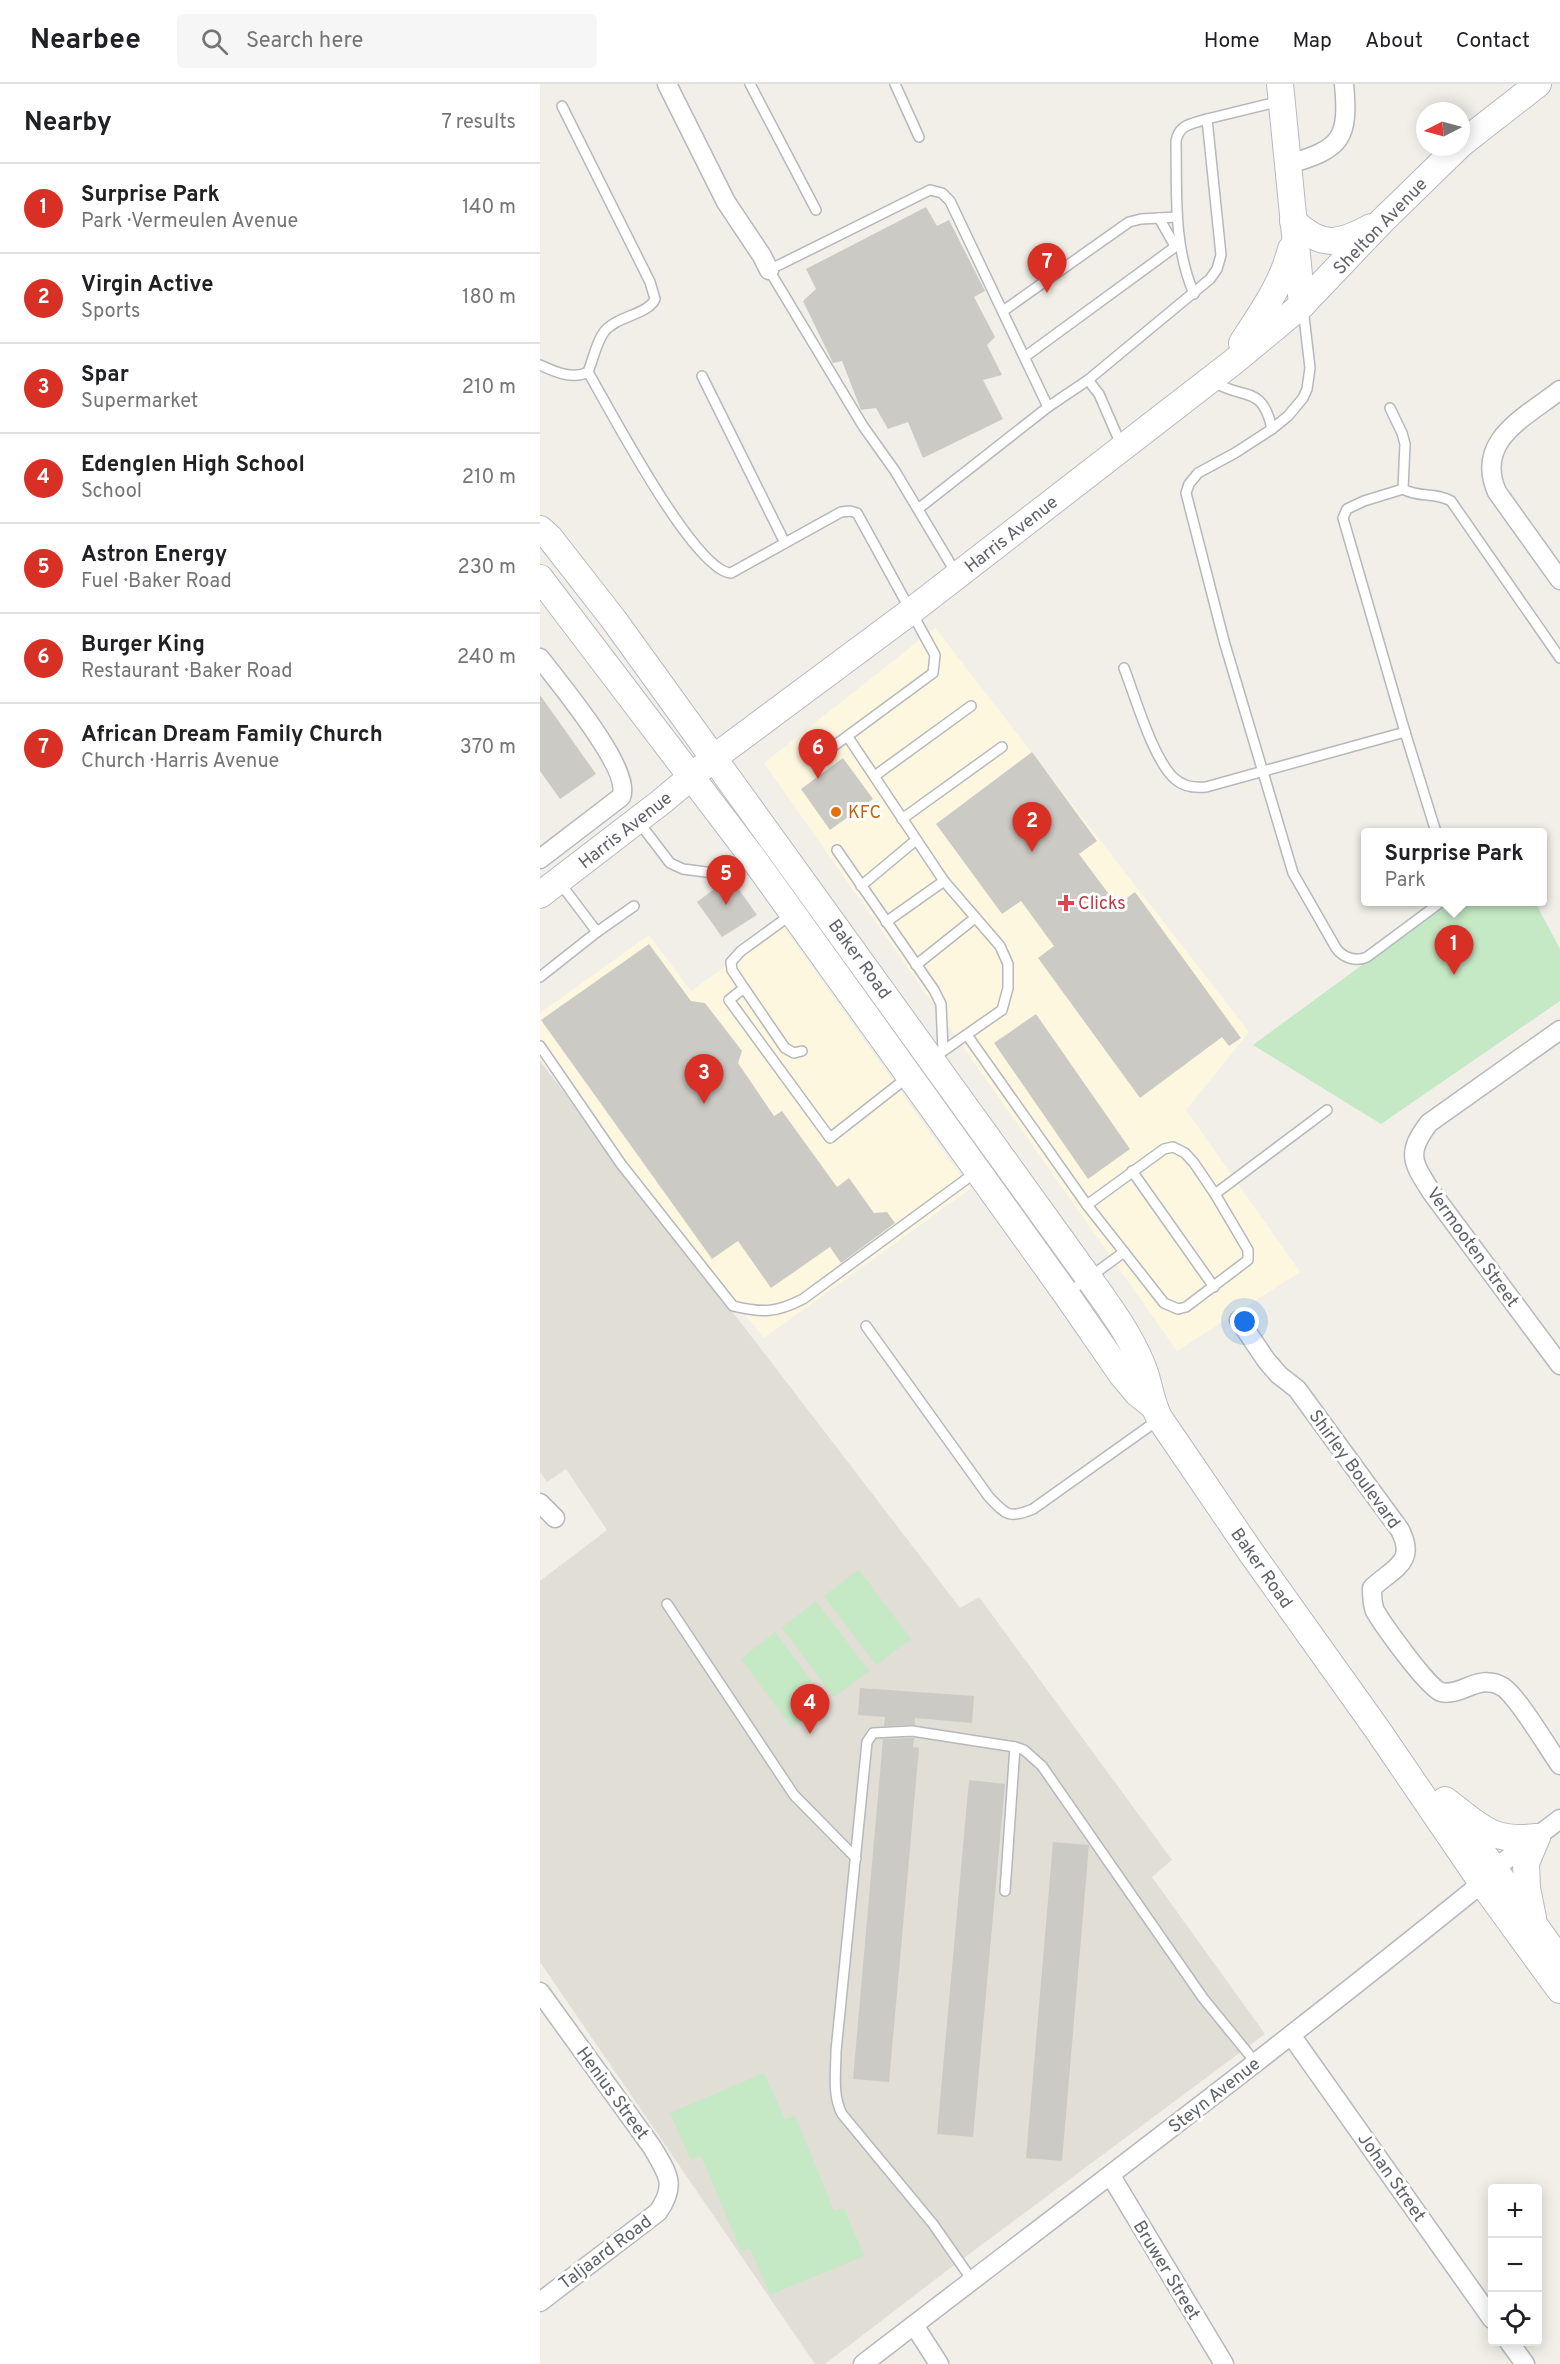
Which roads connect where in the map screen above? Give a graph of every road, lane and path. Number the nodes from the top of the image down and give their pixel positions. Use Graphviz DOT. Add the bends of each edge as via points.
graph roads {
  1 [pos="667,84"];
  2 [pos="750,84"];
  3 [pos="895,84"];
  4 [pos="1344,84"];
  5 [pos="1538,84"];
  6 [pos="1281,92"];
  7 [pos="562,106"];
  8 [pos="1207,119"];
  9 [pos="919,137"];
  10 [pos="1470,138"];
  11 [pos="1450,156"];
  12 [pos="1289,164"];
  13 [pos="816,210"];
  14 [pos="1177,217"];
  15 [pos="1159,218"];
  16 [pos="1382,221"];
  17 [pos="1293,223"];
  18 [pos="1177,245"];
  19 [pos="769,270"];
  20 [pos="1194,294"];
  21 [pos="1302,305"];
  22 [pos="1003,311"];
  23 [pos="1026,356"];
  24 [pos="1233,363"];
  25 [pos="540,365"];
  26 [pos="588,372"];
  27 [pos="702,376"];
  28 [pos="1088,380"];
  29 [pos="1211,380"];
  30 [pos="1560,390"];
  31 [pos="1048,407"];
  32 [pos="1390,408"];
  33 [pos="1272,429"];
  34 [pos="1122,448"];
  35 [pos="1403,489"];
  36 [pos="918,509"];
  37 [pos="540,529"];
  38 [pos="785,543"];
  39 [pos="957,575"];
  40 [pos="540,578"];
  41 [pos="1560,580"];
  42 [pos="910,612"];
  43 [pos="540,658"];
  44 [pos="1560,658"];
  45 [pos="1124,668"];
  46 [pos="971,706"];
  47 [pos="1405,732"];
  48 [pos="848,737"];
  49 [pos="1002,747"];
  50 [pos="823,754"];
  51 [pos="715,757"];
  52 [pos="1263,772"];
  53 [pos="692,776"];
  54 [pos="876,776"];
  55 [pos="902,819"];
  56 [pos="637,820"];
  57 [pos="1435,828"];
  58 [pos="916,840"];
  59 [pos="837,850"];
  60 [pos="753,858"];
  61 [pos="540,859"];
  62 [pos="944,880"];
  63 [pos="861,886"];
  64 [pos="549,888"];
  65 [pos="634,906"];
  66 [pos="1436,906"];
  67 [pos="793,913"];
  68 [pos="975,918"];
  69 [pos="886,922"];
  70 [pos="597,932"];
  71 [pos="916,965"];
  72 [pos="540,977"];
  73 [pos="744,988"];
  74 [pos="1560,1030"];
  75 [pos="967,1035"];
  76 [pos="540,1046"];
  77 [pos="802,1051"];
  78 [pos="925,1064"];
  79 [pos="1328,1110"];
  80 [pos="978,1170"];
  81 [pos="1132,1171"];
  82 [pos="1215,1194"];
  83 [pos="1087,1205"];
  84 [pos="1124,1252"];
  85 [pos="1088,1277"];
  86 [pos="1214,1287"];
  87 [pos="1066,1294"];
  88 [pos="1239,1320"];
  89 [pos="866,1326"];
  90 [pos="1559,1363"];
  91 [pos="1156,1412"];
  92 [pos="540,1503"];
  93 [pos="555,1518"];
  94 [pos="667,1604"];
  95 [pos="1377,1729"];
  96 [pos="1015,1747"];
  97 [pos="1560,1765"];
  98 [pos="1445,1800"];
  99 [pos="1560,1819"];
  100 [pos="1537,1837"];
  101 [pos="856,1858"];
  102 [pos="1488,1876"];
  103 [pos="1005,1891"];
  104 [pos="1534,1925"];
  105 [pos="1560,1961"];
  106 [pos="1560,1990"];
  107 [pos="540,1992"];
  108 [pos="1290,2035"];
  109 [pos="1256,2063"];
  110 [pos="1111,2176"];
  111 [pos="667,2199"];
  112 [pos="972,2280"];
  113 [pos="540,2302"];
  114 [pos="1488,2313"];
  115 [pos="914,2325"];
  116 [pos="1512,2346"];
  117 [pos="863,2364"];
  118 [pos="939,2364"];
  119 [pos="1224,2364"];
  120 [pos="1525,2364"];
  1 -- 19 [label="street" via="726,202"];
  2 -- 13 [label="lane"];
  3 -- 9 [label="lane"];
  4 -- 12 [label="street" via="1345,116 1340,138 1322,153"];
  5 -- 10 [label="main road, Shelton Avenue"];
  6 -- 8 [label="lane"];
  6 -- 12 [label="main road"];
  7 -- 26 [label="lane" via="655,295 652,305 622,318 603,333"];
  8 -- 14 [label="lane" via="1183,126 1178,134"];
  8 -- 20 [label="lane" via="1221,255 1217,269"];
  11 -- 16 [label="main road, Shelton Avenue"];
  12 -- 17 [label="main road"];
  14 -- 15 [label="lane"];
  14 -- 18 [label="lane"];
  15 -- 18 [label="lane"];
  15 -- 22 [label="lane" via="1129,222"];
  16 -- 17 [label="main road" via="1353,237 1333,242 1315,238"];
  16 -- 21 [label="main road, Shelton Avenue"];
  17 -- 21 [label="main road"];
  17 -- 24 [label="main road" via="1281,280"];
  18 -- 20 [label="lane"];
  18 -- 23 [label="lane"];
  19 -- 22 [label="lane" via="932,190 950,201"];
  19 -- 36 [label="lane"];
  20 -- 28 [label="lane"];
  21 -- 24 [label="main road, Harris Avenue"];
  21 -- 33 [label="lane" via="1310,368 1307,389 1297,406"];
  22 -- 23 [label="lane"];
  23 -- 31 [label="lane"];
  24 -- 29 [label="main road, Harris Avenue"];
  25 -- 26 [label="lane" via="572,376"];
  26 -- 38 [label="lane" via="663,501 717,568 734,572"];
  27 -- 38 [label="lane"];
  28 -- 31 [label="lane"];
  28 -- 34 [label="lane" via="1099,394"];
  29 -- 33 [label="lane" via="1258,399 1268,413"];
  29 -- 34 [label="main road, Harris Avenue"];
  30 -- 41 [label="street" via="1503,434 1494,447 1490,467 1497,492"];
  31 -- 36 [label="lane"];
  32 -- 35 [label="lane" via="1405,444"];
  33 -- 52 [label="lane" via="1198,473 1186,493"];
  34 -- 39 [label="main road, Harris Avenue"];
  35 -- 44 [label="lane" via="1451,501"];
  35 -- 47 [label="lane" via="1347,509 1343,518"];
  36 -- 39 [label="lane"];
  37 -- 51 [label="main road, Baker Road" via="614,620"];
  38 -- 42 [label="lane" via="841,512 857,513"];
  39 -- 42 [label="main road, Harris Avenue"];
  40 -- 53 [label="main road, Baker Road"];
  42 -- 48 [label="lane" via="933,650 935,670"];
  42 -- 51 [label="main road, Harris Avenue"];
  43 -- 61 [label="street" via="606,746 623,789 621,797"];
  45 -- 52 [label="lane" via="1151,739 1177,781 1206,788"];
  46 -- 54 [label="lane"];
  47 -- 52 [label="lane"];
  47 -- 57 [label="lane"];
  48 -- 50 [label="lane"];
  48 -- 54 [label="lane"];
  49 -- 55 [label="lane"];
  51 -- 53 [label="main road, Harris Avenue"];
  51 -- 78 [label="main road, Baker Road"];
  52 -- 66 [label="lane" via="1293,873 1340,955 1367,957"];
  53 -- 56 [label="main road, Harris Avenue"];
  53 -- 60 [label="main road, Baker Road"];
  54 -- 55 [label="lane"];
  55 -- 58 [label="lane"];
  56 -- 60 [label="lane" via="670,863 683,870 721,874"];
  56 -- 64 [label="main road, Harris Avenue"];
  58 -- 62 [label="lane"];
  58 -- 63 [label="lane"];
  59 -- 63 [label="lane"];
  60 -- 67 [label="main road, Baker Road"];
  62 -- 68 [label="lane"];
  62 -- 69 [label="lane"];
  63 -- 69 [label="lane"];
  64 -- 70 [label="lane"];
  65 -- 70 [label="lane"];
  67 -- 73 [label="lane" via="730,962"];
  67 -- 78 [label="main road, Baker Road"];
  68 -- 71 [label="lane"];
  68 -- 75 [label="lane" via="1000,946 1008,964 1009,981 1002,1010"];
  69 -- 71 [label="lane"];
  70 -- 72 [label="lane"];
  71 -- 78 [label="lane" via="941,1004"];
  73 -- 77 [label="lane" via="785,1048 792,1053"];
  73 -- 78 [label="lane" via="729,999 830,1138"];
  74 -- 90 [label="street, Vermooten Street" via="1429,1123 1414,1146 1418,1171 1432,1193"];
  75 -- 78 [label="lane"];
  75 -- 83 [label="lane"];
  76 -- 80 [label="lane" via="621,1164 733,1306 773,1311 803,1299"];
  78 -- 80 [label="main road, Baker Road"];
  78 -- 85 [label="main road, Baker Road"];
  79 -- 82 [label="lane"];
  80 -- 87 [label="main road, Baker Road"];
  81 -- 82 [label="lane" via="1164,1149 1173,1148 1189,1158"];
  81 -- 83 [label="lane"];
  81 -- 86 [label="lane"];
  82 -- 86 [label="lane" via="1249,1255 1246,1264"];
  83 -- 84 [label="lane"];
  84 -- 85 [label="lane"];
  84 -- 86 [label="lane" via="1171,1308 1186,1307"];
  85 -- 87 [label="lane"];
  85 -- 91 [label="main road, Baker Road" via="1133,1347"];
  87 -- 91 [label="main road, Baker Road" via="1122,1376"];
  88 -- 97 [label="street, Shirley Boulevard" via="1266,1360 1297,1389 1406,1542 1407,1556 1372,1588 1371,1597 1405,1652 1439,1691 1449,1693 1475,1683 1503,1688 1515,1699"];
  89 -- 91 [label="lane" via="989,1497 1005,1513 1020,1514 1033,1509"];
  91 -- 95 [label="main road, Baker Road"];
  92 -- 93 [label="street"];
  94 -- 101 [label="lane" via="794,1795"];
  95 -- 98 [label="main road, Baker Road" via="1410,1751"];
  95 -- 102 [label="main road, Baker Road"];
  96 -- 101 [label="lane" via="912,1731 873,1733 867,1742"];
  96 -- 103 [label="lane"];
  96 -- 109 [label="lane" via="1042,1766 1203,1998"];
  98 -- 100 [label="main road" via="1490,1833 1515,1840"];
  98 -- 102 [label="main road, Baker Road"];
  99 -- 100 [label="street, Steyn Avenue"];
  100 -- 102 [label="street, Steyn Avenue"];
  100 -- 104 [label="main road" via="1525,1873"];
  101 -- 112 [label="lane" via="836,2051 838,2106 933,2224"];
  102 -- 104 [label="main road, Baker Road"];
  102 -- 106 [label="main road, Baker Road"];
  102 -- 108 [label="street, Steyn Avenue"];
  104 -- 105 [label="main road, Baker Road"];
  107 -- 111 [label="street, Henius Street" via="652,2147 666,2170 670,2186"];
  108 -- 109 [label="street, Steyn Avenue"];
  108 -- 114 [label="street, Johan Street"];
  109 -- 110 [label="street, Steyn Avenue"];
  110 -- 112 [label="street, Steyn Avenue"];
  110 -- 119 [label="street, Bruwer Street"];
  111 -- 113 [label="street, Taljaard Road" via="658,2212"];
  112 -- 115 [label="street, Steyn Avenue"];
  115 -- 117 [label="street, Steyn Avenue"];
  115 -- 118 [label="street"];
  116 -- 120 [label="street"];
}
